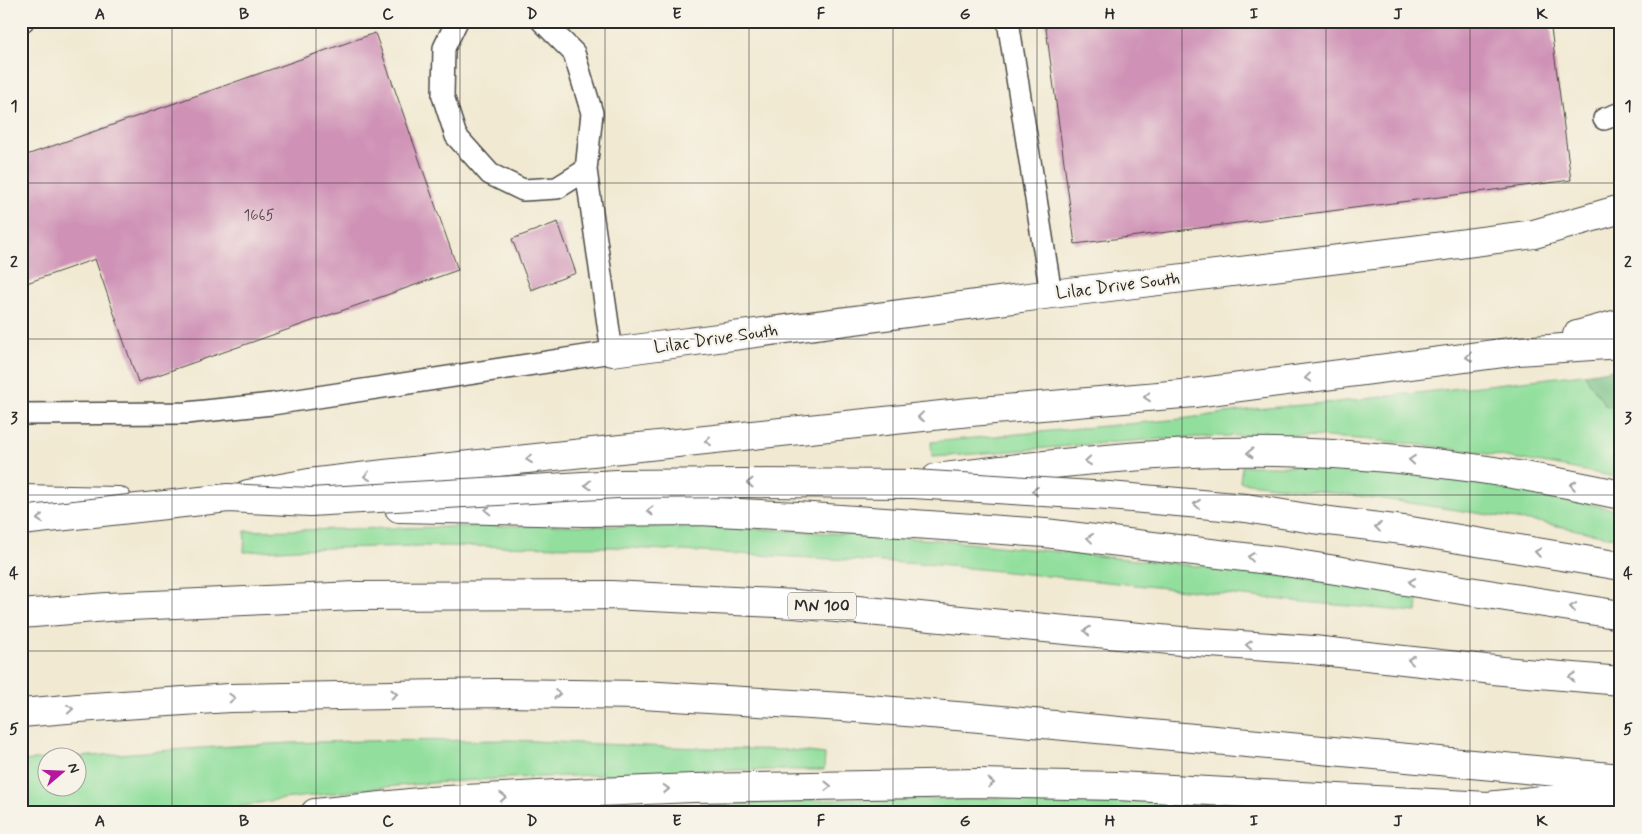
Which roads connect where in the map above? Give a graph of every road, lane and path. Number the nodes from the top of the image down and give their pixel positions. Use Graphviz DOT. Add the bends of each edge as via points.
graph roads {
  1 [pos="457,21"];
  2 [pos="542,21"];
  3 [pos="1008,21"];
  4 [pos="586,170"];
  5 [pos="1621,209"];
  6 [pos="1051,294"];
  7 [pos="1621,323"];
  8 [pos="1621,344"];
  9 [pos="1518,351"];
  10 [pos="612,352"];
  11 [pos="21,414"];
  12 [pos="1621,495"];
  13 [pos="228,498"];
  14 [pos="21,499"];
  15 [pos="699,511"];
  16 [pos="21,521"];
  17 [pos="1621,566"];
  18 [pos="21,614"];
  19 [pos="1621,615"];
  20 [pos="1621,681"];
  21 [pos="21,713"];
  22 [pos="1621,778"];
  23 [pos="1621,791"];
  24 [pos="315,813"];
  1 -- 4 [label="lane" via="444,48 443,96 456,136 490,174 523,190 557,188"];
  2 -- 4 [label="lane" via="574,53 592,113"];
  3 -- 6 [label="lane"];
  4 -- 10 [label="lane"];
  5 -- 6 [label="main road, Lilac Drive South" via="1534,234"];
  6 -- 10 [label="main road, Lilac Drive South"];
  7 -- 9 [label="main road"];
  8 -- 9 [label="main road"];
  9 -- 13 [label="main road, one-way, bridge" via="1194,392 970,412 309,483"];
  10 -- 11 [label="lane" via="272,404 186,413"];
  12 -- 15 [label="main road, one-way" via="1422,461 1345,455 1193,453 1048,465"];
  13 -- 16 [label="main road, one-way, bridge"];
  17 -- 13 [label="main road, one-way, bridge" via="1246,508 914,484 617,484 310,502"];
  15 -- 14 [label="main road, one-way" via="584,512"];
  19 -- 15 [label="main road, one-way" via="1285,562 1054,534"];
  20 -- 18 [label="main road, MN 100, one-way" via="795,604 611,595 356,596"];
  21 -- 22 [label="main road, one-way" via="229,698 495,693 642,695 969,716"];
  24 -- 23 [label="main road, one-way" via="429,801 575,793 978,783 1117,786 1488,806"];
}
